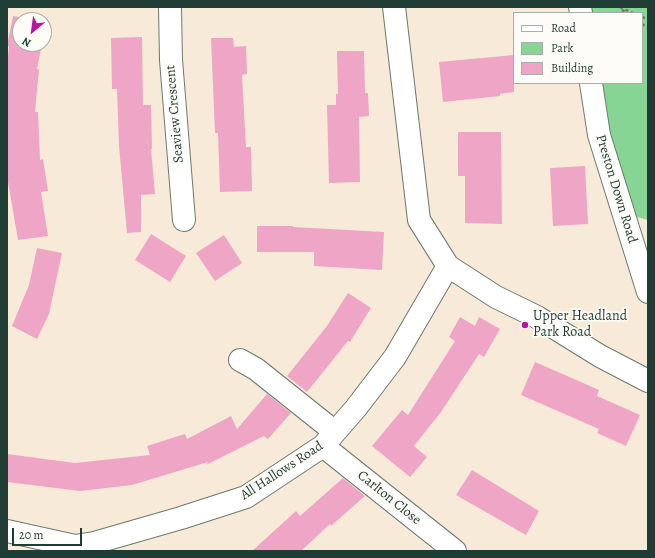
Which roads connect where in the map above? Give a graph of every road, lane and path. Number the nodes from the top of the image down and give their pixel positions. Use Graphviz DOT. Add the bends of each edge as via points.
graph roads {
  1 [pos="170,7"];
  2 [pos="394,7"];
  3 [pos="619,7"];
  4 [pos="630,12"];
  5 [pos="591,84"];
  6 [pos="184,220"];
  7 [pos="448,266"];
  8 [pos="648,292"];
  9 [pos="240,360"];
  10 [pos="648,381"];
  11 [pos="329,439"];
  12 [pos="7,531"];
  13 [pos="86,548"];
  14 [pos="455,551"];
  1 -- 6 [label="street, Seaview Crescent" via="171,60"];
  2 -- 7 [label="street" via="419,220"];
  3 -- 4 [label="path"];
  5 -- 8 [label="street, Preston Down Road" via="599,135"];
  7 -- 10 [label="street" via="496,297 537,317 600,356"];
  7 -- 11 [label="street, All Hallows Road" via="395,357"];
  9 -- 11 [label="street, Carlton Close" via="256,369"];
  11 -- 13 [label="street, All Hallows Road" via="246,497"];
  11 -- 14 [label="street, Carlton Close"];
  12 -- 13 [label="street, All Hallows Road"];
}
